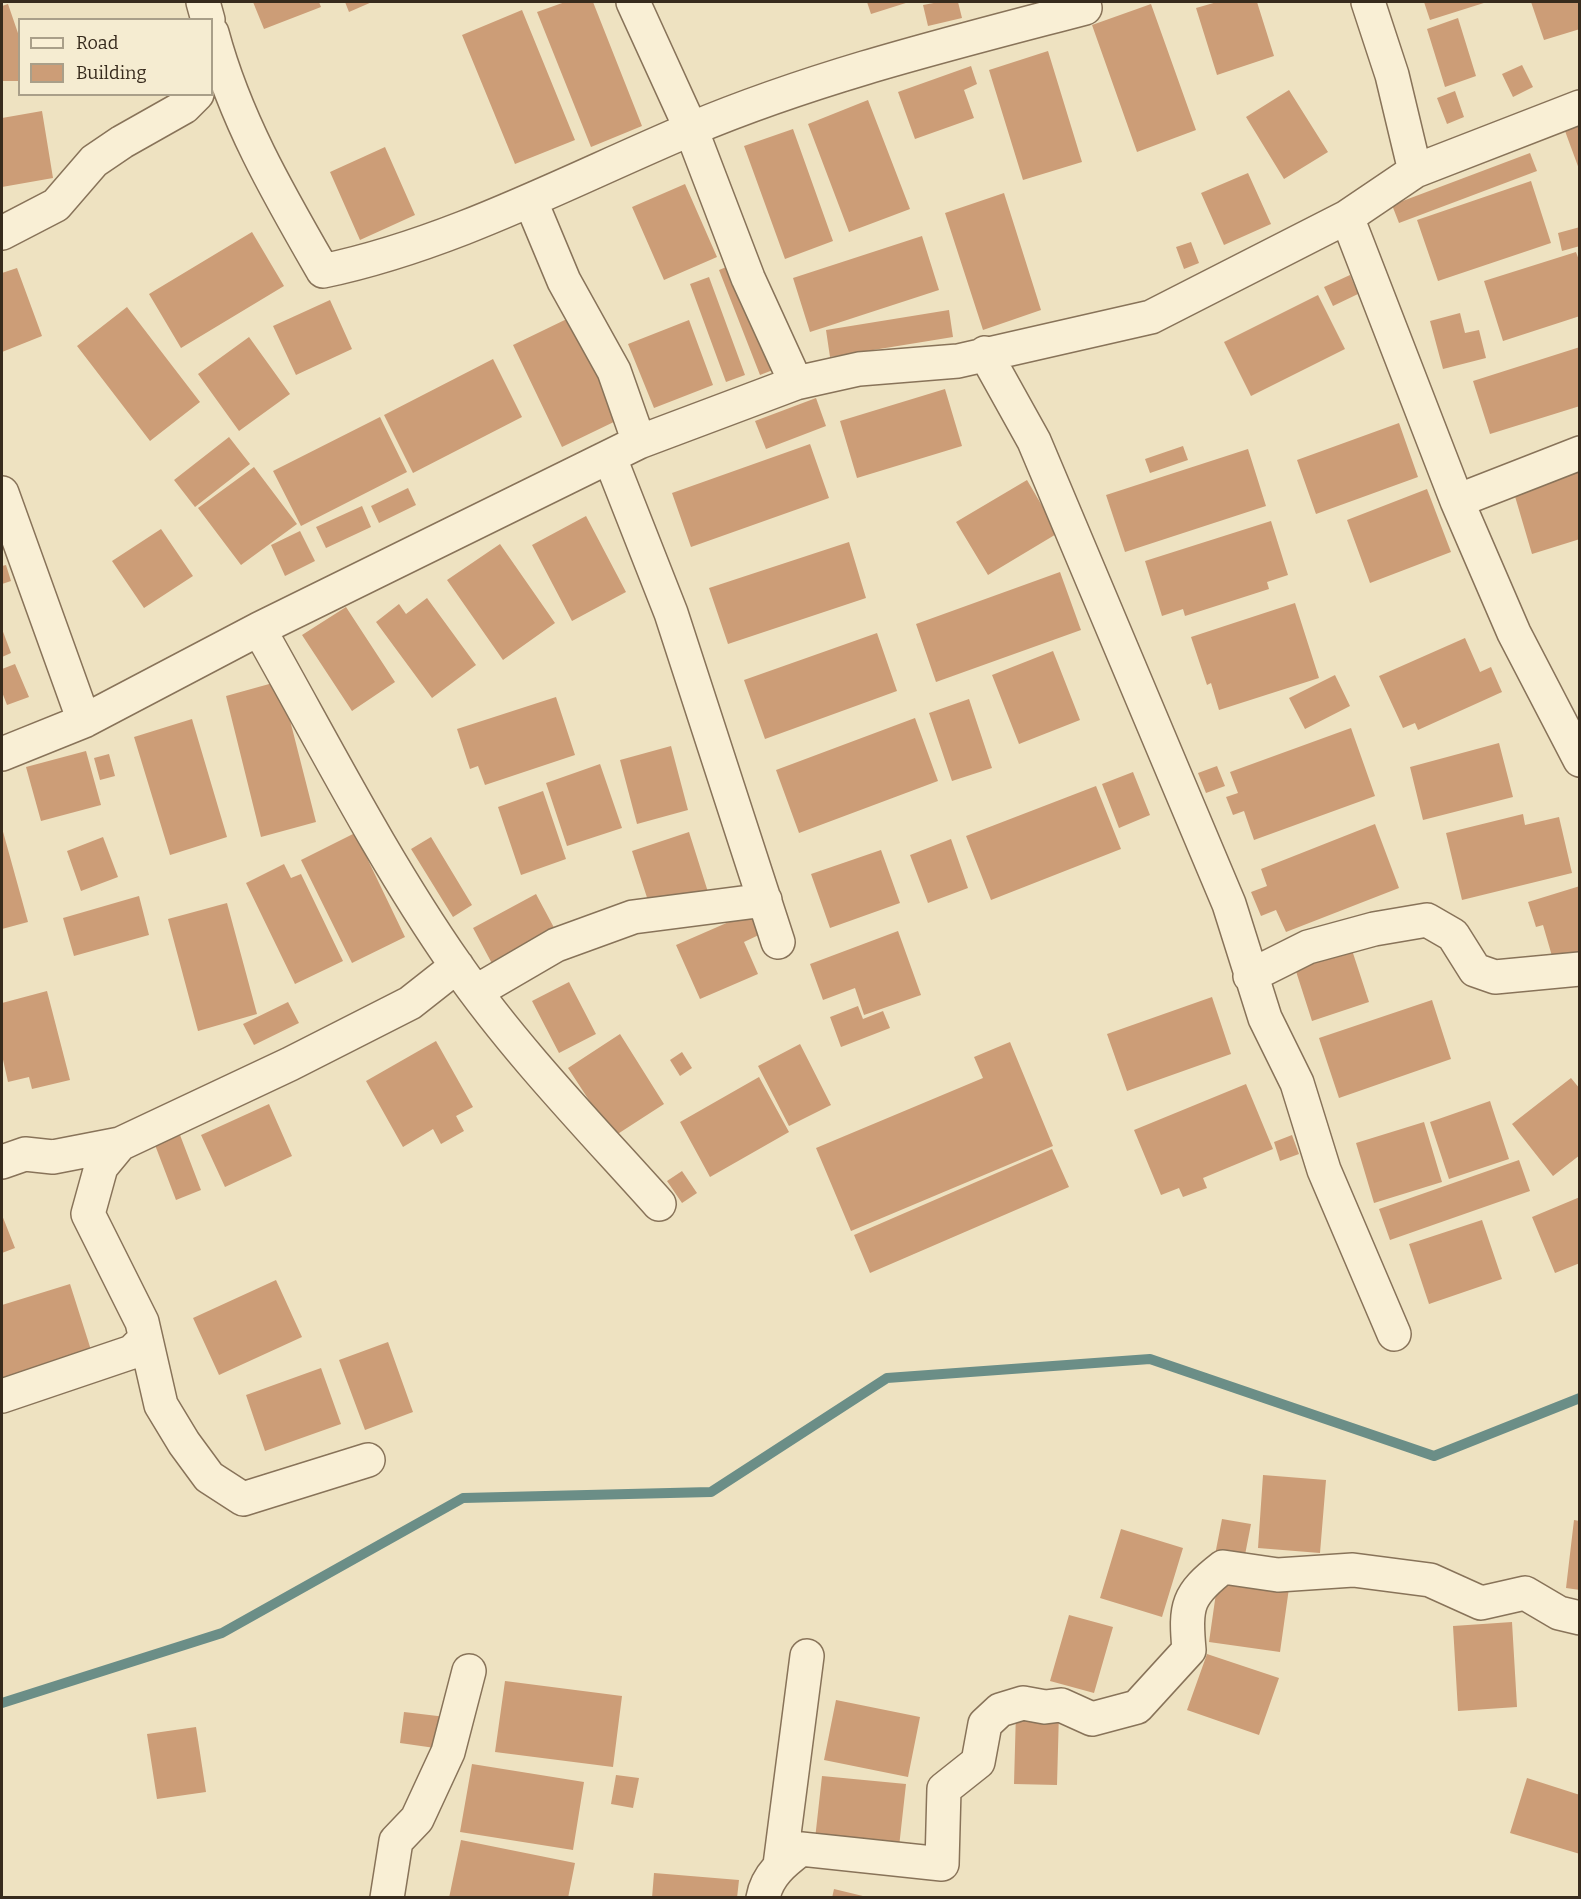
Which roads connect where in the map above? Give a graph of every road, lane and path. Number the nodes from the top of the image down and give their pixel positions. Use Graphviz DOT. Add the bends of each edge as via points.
graph roads {
  1 [pos="203,2"];
  2 [pos="633,2"];
  3 [pos="1368,2"];
  4 [pos="1085,8"];
  5 [pos="207,18"];
  6 [pos="213,43"];
  7 [pos="216,74"];
  8 [pos="195,96"];
  9 [pos="1580,107"];
  10 [pos="691,129"];
  11 [pos="1415,171"];
  12 [pos="531,202"];
  13 [pos="1347,217"];
  14 [pos="2,233"];
  15 [pos="985,353"];
  16 [pos="796,383"];
  17 [pos="639,442"];
  18 [pos="1580,453"];
  19 [pos="610,458"];
  20 [pos="2,493"];
  21 [pos="1457,501"];
  22 [pos="259,629"];
  23 [pos="84,721"];
  24 [pos="2,754"];
  25 [pos="1580,760"];
  26 [pos="765,900"];
  27 [pos="778,942"];
  28 [pos="457,966"];
  29 [pos="1580,969"];
  30 [pos="1251,976"];
  31 [pos="477,991"];
  32 [pos="120,1144"];
  33 [pos="2,1162"];
  34 [pos="659,1204"];
  35 [pos="1394,1334"];
  36 [pos="145,1340"];
  37 [pos="2,1396"];
  38 [pos="369,1460"];
  39 [pos="1580,1618"];
  40 [pos="807,1656"];
  41 [pos="469,1671"];
  42 [pos="780,1865"];
  43 [pos="387,1898"];
  44 [pos="763,1898"];
  1 -- 5 [label="street"];
  2 -- 10 [label="street"];
  3 -- 11 [label="street" via="1392,75"];
  4 -- 10 [label="street" via="796,88"];
  6 -- 7 [label="street"];
  7 -- 12 [label="street" via="266,174 323,271 373,260"];
  8 -- 14 [label="street" via="184,107 94,161 56,205"];
  9 -- 11 [label="street"];
  10 -- 12 [label="street"];
  10 -- 16 [label="street" via="743,267"];
  11 -- 13 [label="street"];
  12 -- 17 [label="street" via="564,281 614,371"];
  13 -- 15 [label="street" via="1151,317"];
  13 -- 21 [label="street"];
  15 -- 16 [label="street" via="958,361 859,369"];
  15 -- 30 [label="street" via="1035,441 1229,904"];
  16 -- 17 [label="street"];
  17 -- 19 [label="street"];
  18 -- 21 [label="street"];
  19 -- 22 [label="street"];
  19 -- 26 [label="street" via="671,613"];
  20 -- 23 [label="street"];
  21 -- 25 [label="street" via="1514,633"];
  22 -- 23 [label="street"];
  22 -- 28 [label="street" via="390,863"];
  23 -- 24 [label="street"];
  26 -- 27 [label="street"];
  26 -- 31 [label="street" via="633,917 556,945"];
  28 -- 31 [label="street"];
  28 -- 32 [label="street" via="410,1004"];
  29 -- 30 [label="street" via="1495,977 1475,970 1453,935 1427,920 1308,947"];
  30 -- 35 [label="street" via="1265,1018 1297,1083 1324,1170"];
  31 -- 34 [label="street" via="536,1065"];
  32 -- 33 [label="street" via="53,1157 25,1154"];
  32 -- 36 [label="street" via="101,1167 88,1214 142,1322"];
  36 -- 37 [label="street" via="132,1352"];
  36 -- 38 [label="street" via="161,1405 184,1443 209,1477 243,1499"];
  39 -- 42 [label="street" via="1559,1613 1525,1593 1481,1603 1430,1580 1353,1570 1278,1575 1223,1567 1197,1588 1186,1619 1189,1650 1137,1707 1092,1719 1061,1705 1023,1704 1000,1710 985,1724 978,1762 944,1789 942,1864 801,1849"];
  40 -- 42 [label="street"];
  41 -- 43 [label="street" via="448,1752 417,1819 396,1841"];
  42 -- 44 [label="street" via="765,1887"];
}
